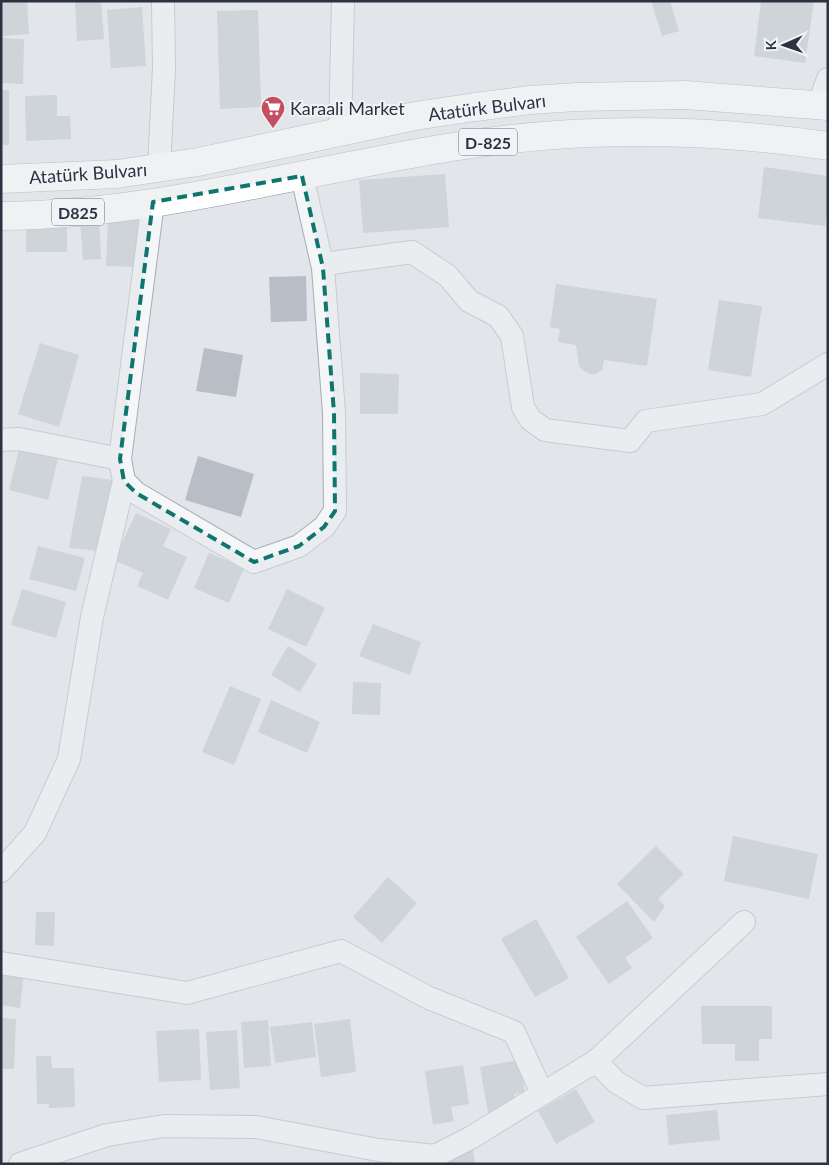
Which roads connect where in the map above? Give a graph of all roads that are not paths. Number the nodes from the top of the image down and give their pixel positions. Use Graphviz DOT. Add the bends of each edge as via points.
graph roads {
  1 [pos="163,1"];
  2 [pos="343,1"];
  3 [pos="828,79"];
  4 [pos="823,106"];
  5 [pos="340,133"];
  6 [pos="828,146"];
  7 [pos="159,168"];
  8 [pos="302,176"];
  9 [pos="1,179"];
  10 [pos="153,202"];
  11 [pos="1,216"];
  12 [pos="323,268"];
  13 [pos="828,364"];
  14 [pos="1,440"];
  15 [pos="120,459"];
  16 [pos="124,481"];
  17 [pos="6,858"];
  18 [pos="744,922"];
  19 [pos="1,963"];
  20 [pos="596,1061"];
  21 [pos="828,1084"];
  22 [pos="542,1093"];
  23 [pos="20,1164"];
  1 -- 7 [label="street" via="164,68"];
  2 -- 5 [label="street"];
  3 -- 4 [label="street"];
  4 -- 5 [label="highway, Atatürk Bulvarı / D-825" via="685,95 576,97 475,106"];
  5 -- 7 [label="highway, Atatürk Bulvarı / D-825"];
  6 -- 8 [label="highway, Atatürk Bulvarı / D-825" via="683,132 573,134 452,147"];
  7 -- 9 [label="highway, Atatürk Bulvarı / D-825" via="117,174"];
  7 -- 10 [label="highway"];
  8 -- 10 [label="highway, Atatürk Bulvarı / D-825"];
  8 -- 12 [label="street"];
  10 -- 11 [label="highway, Atatürk Bulvarı / D825" via="29,216"];
  10 -- 15 [label="street"];
  12 -- 13 [label="street" via="331,263 412,252 448,276 469,301 498,316 512,336 523,407 530,419 545,430 630,441 646,421 762,404"];
  12 -- 16 [label="street" via="334,413 335,511 324,527 299,546 254,562 136,493"];
  14 -- 15 [label="street" via="19,439"];
  15 -- 16 [label="street"];
  16 -- 17 [label="street" via="92,617 69,759 35,834"];
  18 -- 20 [label="street"];
  19 -- 22 [label="street" via="187,993 340,952 429,998 514,1032"];
  20 -- 21 [label="street" via="616,1082 643,1098"];
  20 -- 22 [label="street"];
  22 -- 23 [label="street" via="435,1156 378,1150 256,1127 164,1126 107,1135"];
}
